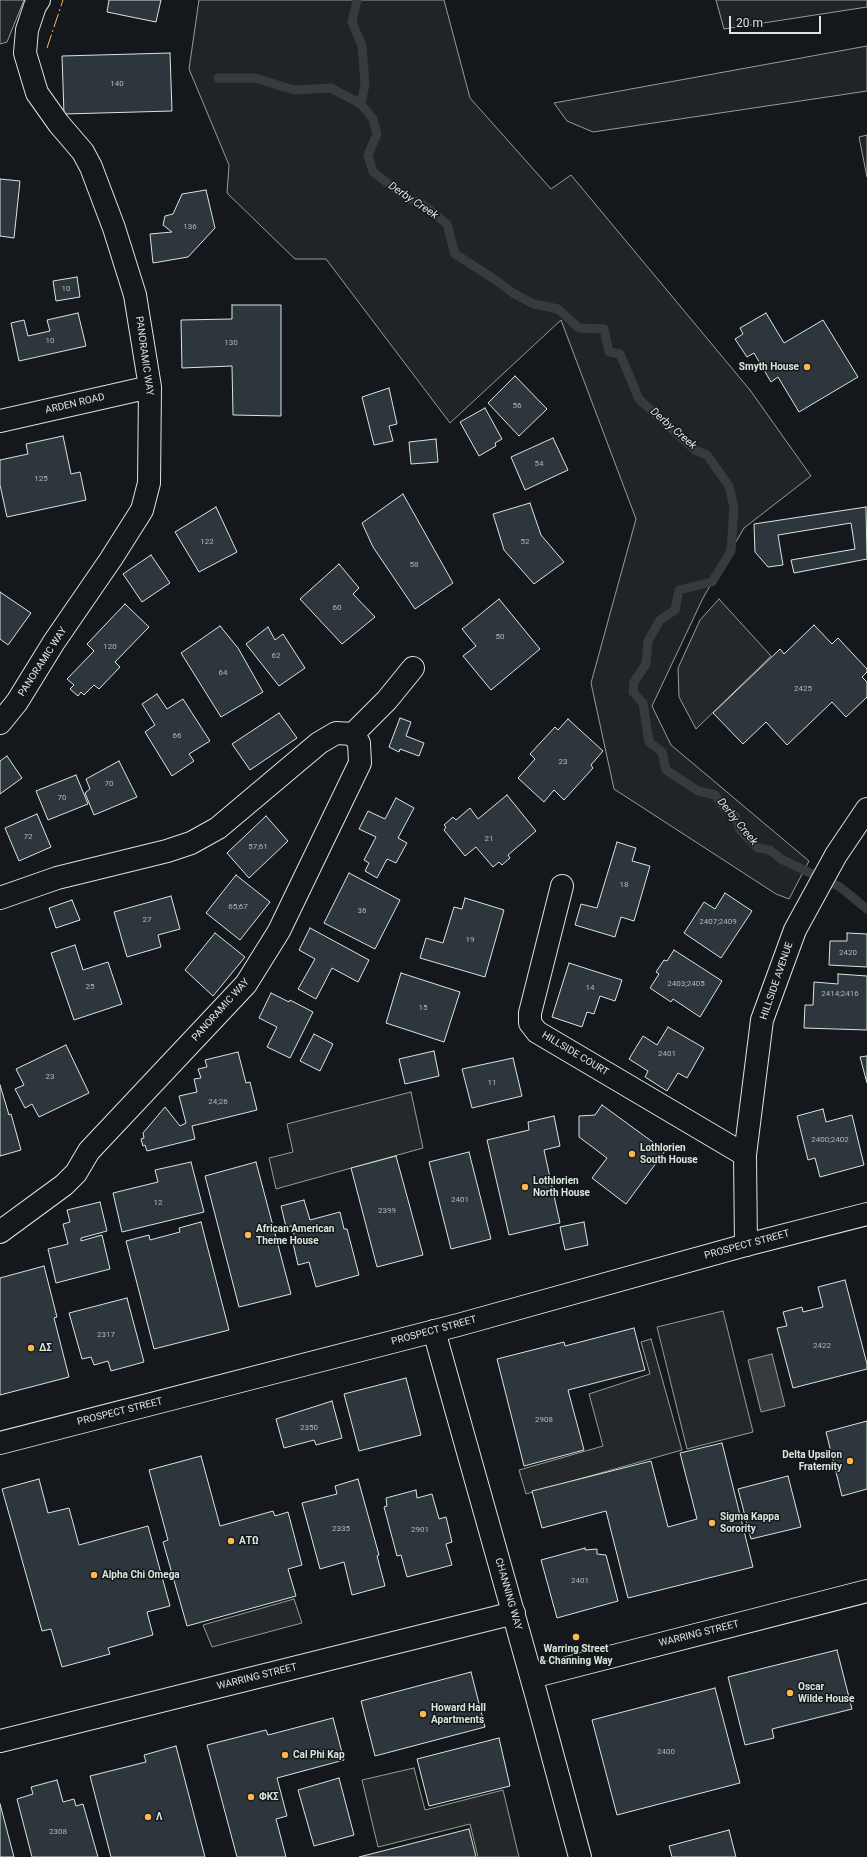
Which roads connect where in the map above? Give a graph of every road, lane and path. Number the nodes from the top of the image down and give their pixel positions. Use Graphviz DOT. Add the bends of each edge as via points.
graph roads {
  1 [pos="39,0"];
  2 [pos="150,387"];
  3 [pos="0,421"];
  4 [pos="413,668"];
  5 [pos="0,723"];
  6 [pos="353,734"];
  7 [pos="867,809"];
  8 [pos="562,886"];
  9 [pos="0,898"];
  10 [pos="745,1155"];
  11 [pos="867,1214"];
  12 [pos="0,1232"];
  13 [pos="746,1245"];
  14 [pos="434,1331"];
  15 [pos="0,1443"];
  16 [pos="867,1591"];
  17 [pos="514,1613"];
  18 [pos="532,1677"];
  19 [pos="0,1741"];
  20 [pos="580,1857"];
  1 -- 2 [label="street, PANORAMIC WAY" via="27,30 26,53 37,93 83,152 91,167 135,295"];
  2 -- 3 [label="street, ARDEN ROAD"];
  2 -- 5 [label="street, PANORAMIC WAY" via="149,483 142,510 17,702"];
  4 -- 6 [label="street" via="387,700"];
  6 -- 9 [label="street" via="336,733 319,744 218,828 191,843 57,878"];
  6 -- 12 [label="street, PANORAMIC WAY" via="359,743 360,763 279,931 246,984 89,1151 76,1173 64,1185"];
  7 -- 10 [label="street, HILLSIDE AVENUE" via="836,855 795,930 762,1020"];
  8 -- 10 [label="street, HILLSIDE COURT" via="530,1013 530,1023 536,1032"];
  10 -- 13 [label="street, HILLSIDE AVENUE"];
  11 -- 13 [label="street, PROSPECT STREET"];
  13 -- 14 [label="street, PROSPECT STREET"];
  14 -- 15 [label="street, PROSPECT STREET"];
  14 -- 17 [label="street, CHANNING WAY"];
  16 -- 18 [label="street, WARRING STREET"];
  17 -- 18 [label="street, CHANNING WAY"];
  17 -- 19 [label="street, WARRING STREET"];
  18 -- 20 [label="street, CHANNING WAY"];
}
